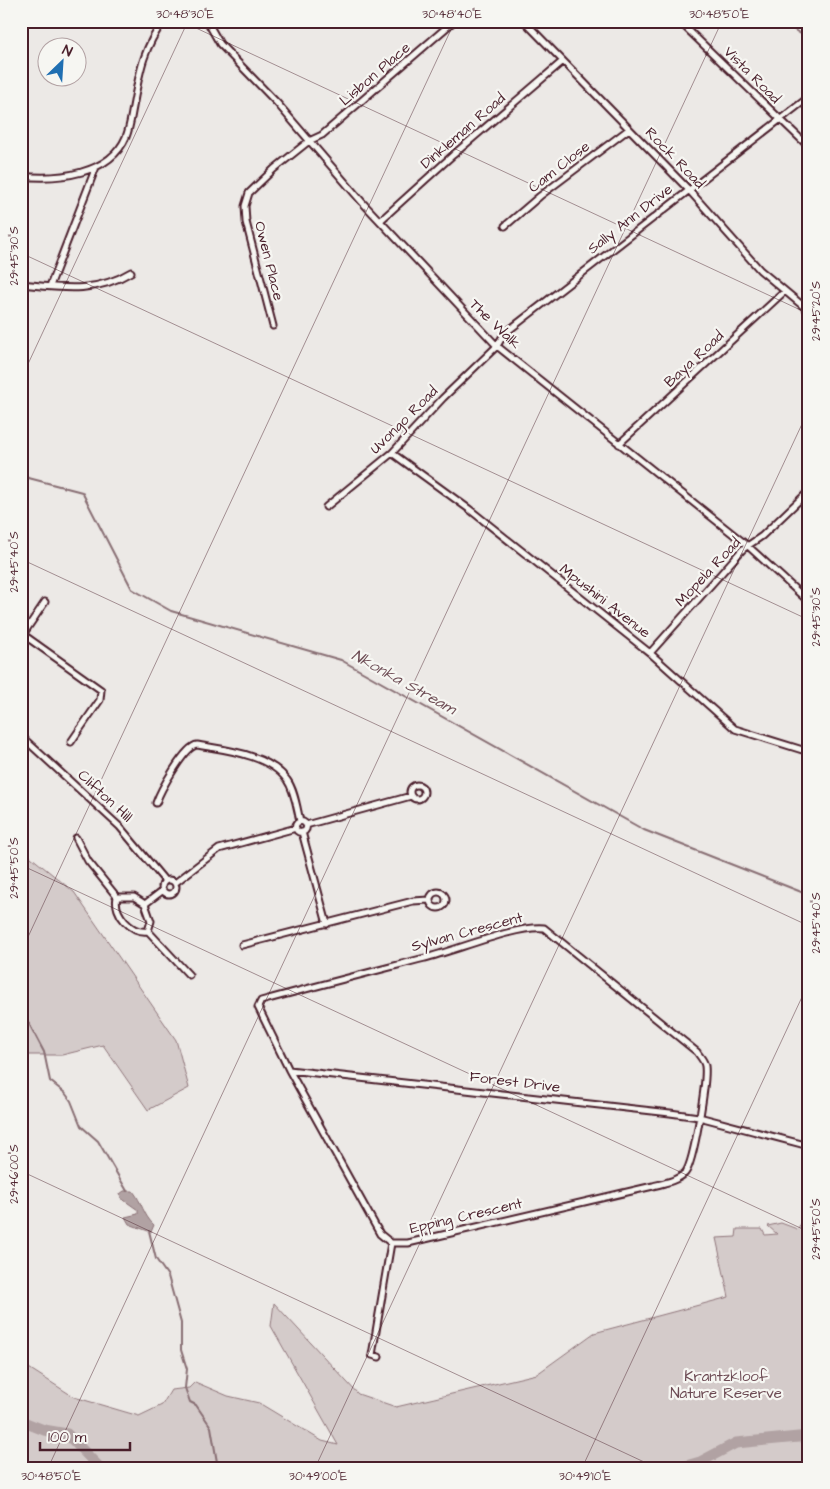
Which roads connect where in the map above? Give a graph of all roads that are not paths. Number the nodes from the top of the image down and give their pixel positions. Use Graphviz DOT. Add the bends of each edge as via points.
graph roads {
  1 [pos="164,21"];
  2 [pos="207,21"];
  3 [pos="454,21"];
  4 [pos="524,21"];
  5 [pos="679,21"];
  6 [pos="563,61"];
  7 [pos="809,98"];
  8 [pos="780,120"];
  9 [pos="629,129"];
  10 [pos="310,141"];
  11 [pos="809,147"];
  12 [pos="96,167"];
  13 [pos="21,176"];
  14 [pos="688,189"];
  15 [pos="380,221"];
  16 [pos="505,226"];
  17 [pos="131,272"];
  18 [pos="21,284"];
  19 [pos="50,286"];
  20 [pos="785,291"];
  21 [pos="809,311"];
  22 [pos="273,326"];
  23 [pos="497,346"];
  24 [pos="619,444"];
  25 [pos="392,452"];
  26 [pos="809,491"];
  27 [pos="326,507"];
  28 [pos="748,546"];
  29 [pos="45,602"];
  30 [pos="809,602"];
  31 [pos="22,635"];
  32 [pos="650,653"];
  33 [pos="21,736"];
  34 [pos="71,742"];
  35 [pos="809,752"];
  36 [pos="411,796"];
  37 [pos="156,803"];
  38 [pos="300,821"];
  39 [pos="306,825"];
  40 [pos="296,828"];
  41 [pos="302,832"];
  42 [pos="76,838"];
  43 [pos="164,881"];
  44 [pos="175,883"];
  45 [pos="162,892"];
  46 [pos="117,897"];
  47 [pos="429,900"];
  48 [pos="145,904"];
  49 [pos="327,924"];
  50 [pos="148,931"];
  51 [pos="242,945"];
  52 [pos="189,975"];
  53 [pos="289,1070"];
  54 [pos="699,1117"];
  55 [pos="809,1146"];
  56 [pos="391,1243"];
  57 [pos="379,1357"];
  1 -- 12 [label="street" via="144,54 126,139 110,158"];
  2 -- 10 [label="street, The Walk" via="220,44"];
  3 -- 10 [label="street, Lisbon Place" via="322,136"];
  4 -- 6 [label="street, Rock Road"];
  5 -- 8 [label="street, Vista Road"];
  6 -- 9 [label="street, Rock Road"];
  6 -- 15 [label="street, Dinkleman Road"];
  7 -- 8 [label="street, Sally Ann Drive"];
  8 -- 11 [label="street, Vista Road"];
  8 -- 14 [label="street, Sally Ann Drive"];
  9 -- 14 [label="street, Rock Road"];
  9 -- 16 [label="street, Cam Close"];
  10 -- 15 [label="street, The Walk"];
  10 -- 22 [label="street, Owen Place" via="252,190 245,206 246,222"];
  12 -- 13 [label="street" via="68,175"];
  12 -- 19 [label="street"];
  14 -- 20 [label="street, Rock Road" via="752,262"];
  14 -- 23 [label="street, Sally Ann Drive" via="504,334"];
  15 -- 23 [label="street, The Walk"];
  17 -- 19 [label="street" via="111,284 85,288"];
  18 -- 19 [label="street"];
  20 -- 21 [label="street, Rock Road"];
  20 -- 24 [label="street, Baya Road"];
  23 -- 24 [label="street, The Walk"];
  23 -- 25 [label="street, Uvongo Road"];
  24 -- 28 [label="street, The Walk"];
  25 -- 27 [label="street, Uvongo Road"];
  25 -- 32 [label="street, Mpushini Avenue"];
  26 -- 28 [label="street, Mopela Road"];
  28 -- 30 [label="street, The Walk"];
  28 -- 32 [label="street, Mopela Road"];
  29 -- 31 [label="street"];
  31 -- 34 [label="street" via="101,690 100,700"];
  32 -- 35 [label="street, Mpushini Avenue" via="735,729"];
  33 -- 43 [label="street, Clifton Hill" via="120,827"];
  36 -- 39 [label="street"];
  37 -- 38 [label="street" via="181,760 190,748 197,745 253,756 283,775 291,787"];
  38 -- 39 [label="street"];
  38 -- 40 [label="street"];
  39 -- 41 [label="street"];
  40 -- 41 [label="street"];
  40 -- 44 [label="street" via="219,849"];
  41 -- 49 [label="street"];
  42 -- 46 [label="street" via="88,860"];
  43 -- 44 [label="street"];
  43 -- 45 [label="street"];
  44 -- 45 [label="street" via="174,893"];
  45 -- 48 [label="street"];
  46 -- 48 [label="street" via="134,897"];
  46 -- 50 [label="street" via="116,906 129,925"];
  47 -- 49 [label="street" via="413,901"];
  48 -- 50 [label="street" via="151,921"];
  49 -- 51 [label="street"];
  50 -- 52 [label="street"];
  53 -- 54 [label="street, Forest Drive"];
  53 -- 54 [label="street, Sylvan Crescent" via="258,1003 536,927 544,928 697,1052 705,1068"];
  53 -- 56 [label="street, Epping Crescent" via="380,1234"];
  54 -- 55 [label="street, Forest Drive"];
  54 -- 56 [label="street, Epping Crescent" via="692,1161 685,1174 671,1182 408,1243"];
  56 -- 57 [label="street" via="372,1355"];
}
